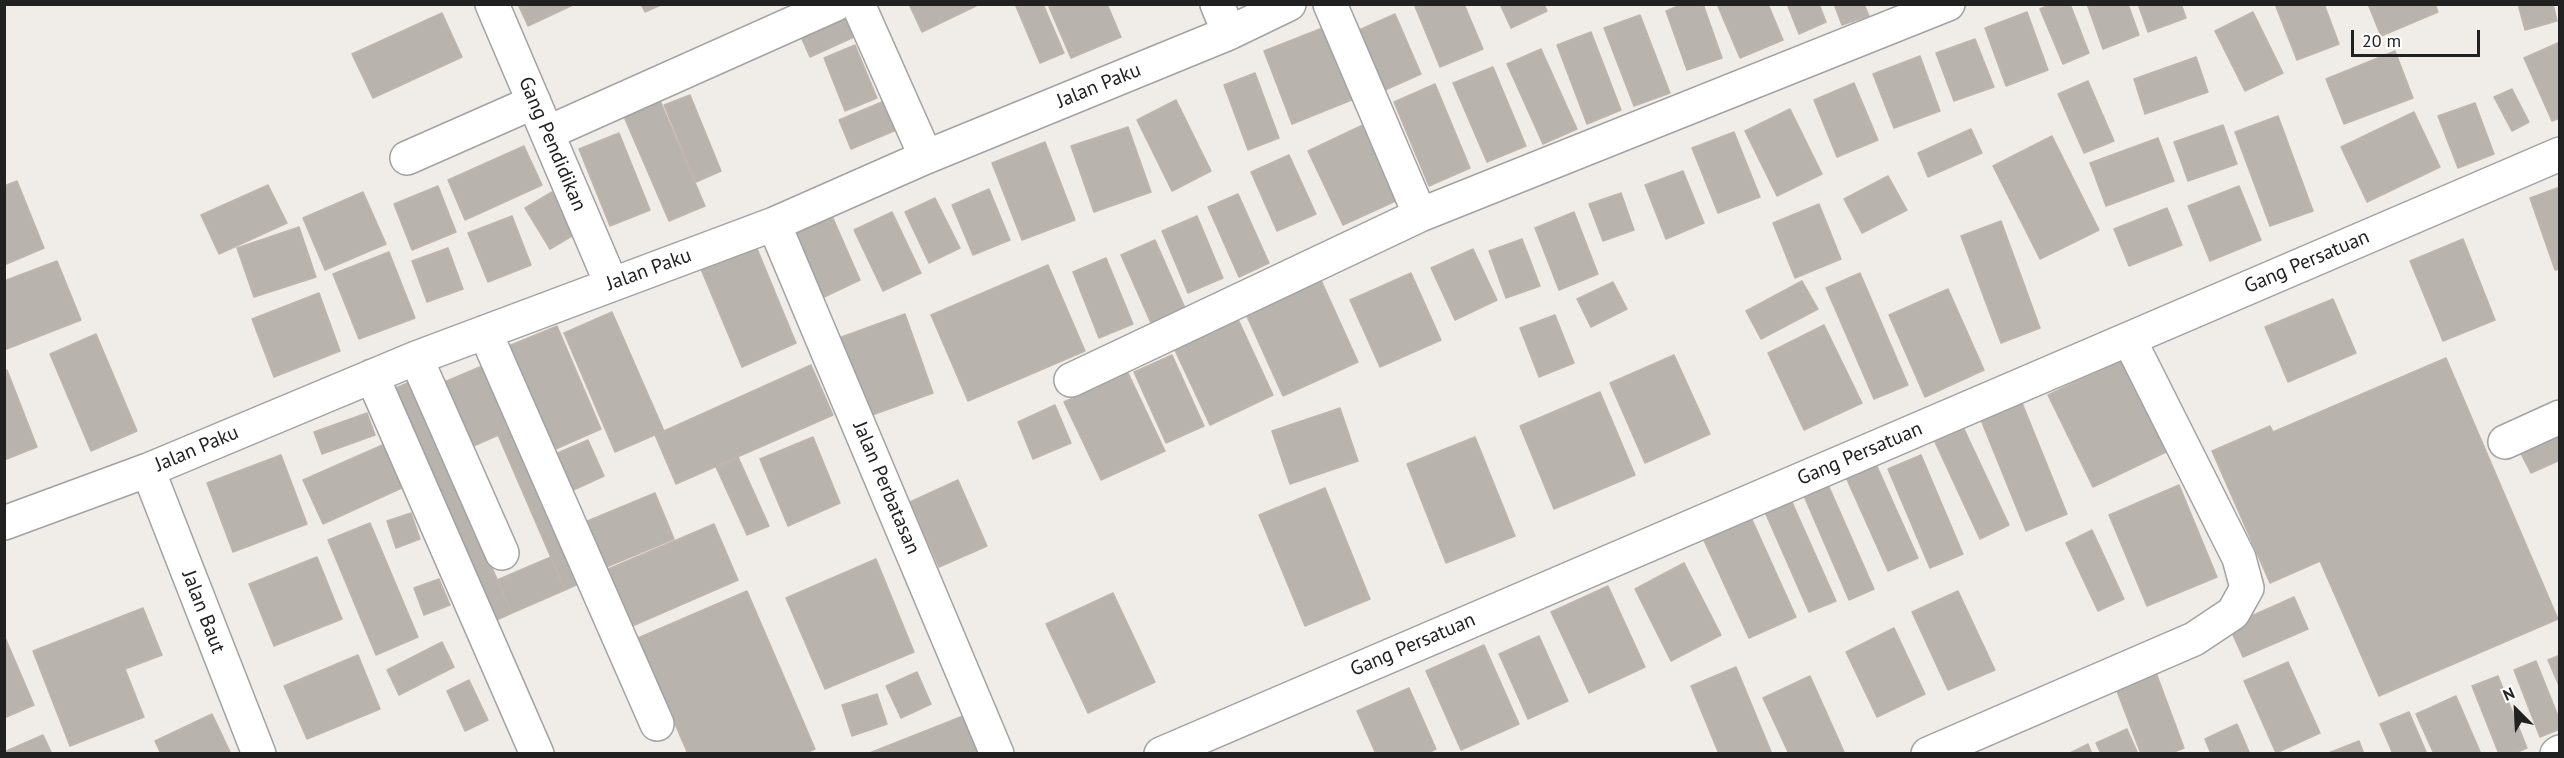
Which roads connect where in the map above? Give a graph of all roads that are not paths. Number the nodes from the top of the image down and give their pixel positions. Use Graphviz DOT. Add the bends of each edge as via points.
graph roads {
  1 [pos="492,4"];
  2 [pos="836,4"];
  3 [pos="858,4"];
  4 [pos="1289,4"];
  5 [pos="1330,4"];
  6 [pos="1948,4"];
  7 [pos="1223,19"];
  8 [pos="534,102"];
  9 [pos="547,133"];
  10 [pos="2559,154"];
  11 [pos="926,157"];
  12 [pos="407,158"];
  13 [pos="1420,215"];
  14 [pos="774,224"];
  15 [pos="611,283"];
  16 [pos="485,332"];
  17 [pos="2129,339"];
  18 [pos="417,358"];
  19 [pos="372,376"];
  20 [pos="1071,380"];
  21 [pos="2559,417"];
  22 [pos="2505,442"];
  23 [pos="148,470"];
  24 [pos="4,523"];
  25 [pos="502,553"];
  26 [pos="657,724"];
  27 [pos="259,753"];
  28 [pos="537,753"];
  29 [pos="997,753"];
  30 [pos="1161,753"];
  31 [pos="1928,753"];
  1 -- 8 [label="street, Gang Pendidikan"];
  2 -- 9 [label="street"];
  3 -- 11 [label="street"];
  4 -- 7 [label="street, Jalan Paku"];
  5 -- 13 [label="street"];
  6 -- 13 [label="street"];
  7 -- 11 [label="street, Jalan Paku"];
  8 -- 9 [label="street, Gang Pendidikan"];
  8 -- 12 [label="street"];
  9 -- 15 [label="street, Gang Pendidikan"];
  10 -- 17 [label="street, Gang Persatuan"];
  11 -- 14 [label="street, Jalan Paku"];
  13 -- 20 [label="street"];
  14 -- 15 [label="street, Jalan Paku"];
  14 -- 29 [label="street, Jalan Perbatasan"];
  15 -- 16 [label="street, Jalan Paku"];
  16 -- 18 [label="street, Jalan Paku"];
  16 -- 26 [label="street"];
  17 -- 30 [label="street, Gang Persatuan"];
  17 -- 31 [label="street" via="2239,558 2247,588 2233,613 2194,639"];
  18 -- 19 [label="street, Jalan Paku"];
  18 -- 25 [label="street"];
  19 -- 23 [label="street, Jalan Paku"];
  19 -- 28 [label="street"];
  21 -- 22 [label="street"];
  23 -- 24 [label="street, Jalan Paku"];
  23 -- 27 [label="street, Jalan Baut"];
}
